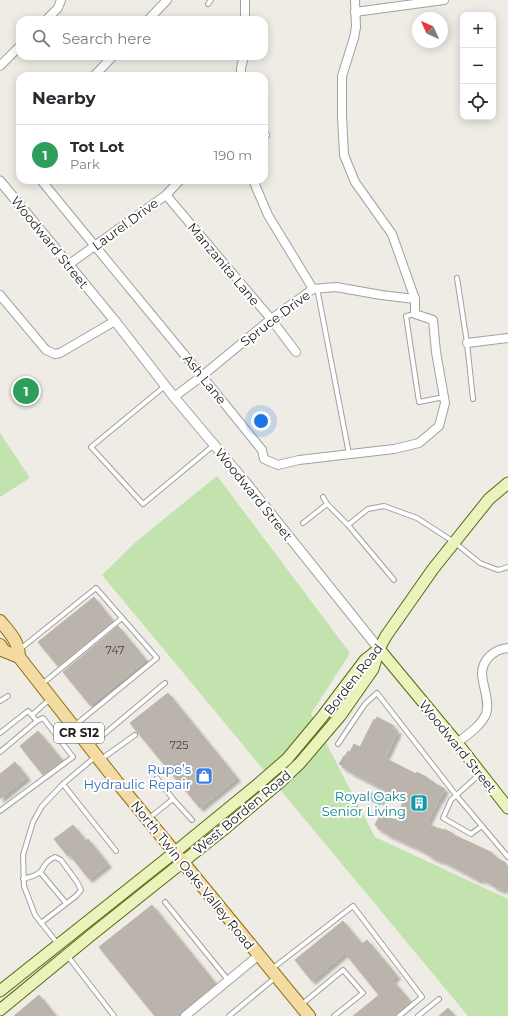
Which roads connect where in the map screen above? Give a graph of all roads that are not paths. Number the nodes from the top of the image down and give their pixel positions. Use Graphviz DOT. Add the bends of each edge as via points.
graph roads {
  1 [pos="61,0"];
  2 [pos="167,0"];
  3 [pos="211,0"];
  4 [pos="245,0"];
  5 [pos="355,0"];
  6 [pos="444,0"];
  7 [pos="208,4"];
  8 [pos="355,12"];
  9 [pos="50,16"];
  10 [pos="152,16"];
  11 [pos="245,16"];
  12 [pos="16,50"];
  13 [pos="109,60"];
  14 [pos="243,60"];
  15 [pos="0,66"];
  16 [pos="98,72"];
  17 [pos="241,72"];
  18 [pos="0,181"];
  19 [pos="44,184"];
  20 [pos="176,184"];
  21 [pos="255,184"];
  22 [pos="166,195"];
  23 [pos="94,246"];
  24 [pos="68,265"];
  25 [pos="457,278"];
  26 [pos="315,289"];
  27 [pos="0,294"];
  28 [pos="415,299"];
  29 [pos="415,314"];
  30 [pos="271,319"];
  31 [pos="114,322"];
  32 [pos="508,338"];
  33 [pos="467,343"];
  34 [pos="296,352"];
  35 [pos="202,376"];
  36 [pos="165,386"];
  37 [pos="174,397"];
  38 [pos="444,397"];
  39 [pos="473,399"];
  40 [pos="214,445"];
  41 [pos="349,455"];
  42 [pos="508,483"];
  43 [pos="323,497"];
  44 [pos="327,504"];
  45 [pos="303,523"];
  46 [pos="348,525"];
  47 [pos="454,542"];
  48 [pos="508,568"];
  49 [pos="394,580"];
  50 [pos="122,618"];
  51 [pos="0,621"];
  52 [pos="508,648"];
  53 [pos="18,649"];
  54 [pos="379,649"];
  55 [pos="1,650"];
  56 [pos="165,683"];
  57 [pos="41,684"];
  58 [pos="8,696"];
  59 [pos="52,698"];
  60 [pos="0,701"];
  61 [pos="32,715"];
  62 [pos="37,721"];
  63 [pos="74,726"];
  64 [pos="0,733"];
  65 [pos="135,735"];
  66 [pos="457,743"];
  67 [pos="338,744"];
  68 [pos="0,752"];
  69 [pos="95,754"];
  70 [pos="481,773"];
  71 [pos="157,778"];
  72 [pos="63,784"];
  73 [pos="456,795"];
  74 [pos="173,799"];
  75 [pos="508,808"];
  76 [pos="0,811"];
  77 [pos="148,819"];
  78 [pos="192,820"];
  79 [pos="482,826"];
  80 [pos="116,851"];
  81 [pos="175,852"];
  82 [pos="508,857"];
  83 [pos="183,862"];
  84 [pos="40,872"];
  85 [pos="24,879"];
  86 [pos="165,902"];
  87 [pos="66,903"];
  88 [pos="41,922"];
  89 [pos="59,944"];
  90 [pos="67,955"];
  91 [pos="259,955"];
  92 [pos="274,973"];
  93 [pos="229,980"];
  94 [pos="0,991"];
  95 [pos="438,999"];
  96 [pos="300,1006"];
  97 [pos="0,1010"];
  98 [pos="114,1016"];
  99 [pos="184,1016"];
  100 [pos="229,1016"];
  101 [pos="308,1016"];
  102 [pos="334,1016"];
  103 [pos="399,1016"];
  104 [pos="418,1016"];
  1 -- 9 [label="street" via="58,8"];
  2 -- 10 [label="street"];
  3 -- 7 [label="lane"];
  4 -- 11 [label="street"];
  5 -- 8 [label="street"];
  6 -- 8 [label="street"];
  8 -- 28 [label="street" via="355,32 342,76 344,155 354,182 392,234"];
  12 -- 15 [label="street"];
  13 -- 16 [label="street"];
  14 -- 17 [label="street"];
  18 -- 24 [label="street, Woodward Street"];
  19 -- 23 [label="street, Ash Lane"];
  20 -- 22 [label="street, Laurel Drive"];
  21 -- 26 [label="street" via="268,215"];
  22 -- 23 [label="street, Laurel Drive"];
  22 -- 30 [label="street, Manzanita Lane"];
  23 -- 24 [label="street, Laurel Drive"];
  23 -- 35 [label="street, Ash Lane"];
  24 -- 31 [label="street, Woodward Street"];
  25 -- 33 [label="lane"];
  26 -- 28 [label="street, Spruce Drive" via="336,287"];
  26 -- 30 [label="street, Spruce Drive"];
  26 -- 41 [label="lane"];
  27 -- 31 [label="street" via="46,350 55,354"];
  28 -- 29 [label="street"];
  29 -- 38 [label="street" via="433,320"];
  29 -- 38 [label="lane" via="406,316 419,402"];
  30 -- 34 [label="street, Manzanita Lane"];
  30 -- 35 [label="street, Spruce Drive"];
  31 -- 36 [label="street, Woodward Street"];
  32 -- 33 [label="street"];
  33 -- 39 [label="lane"];
  35 -- 37 [label="street, Spruce Drive"];
  35 -- 41 [label="street, Ash Lane" via="262,450 264,459 278,465 299,460"];
  36 -- 37 [label="street, Woodward Street"];
  36 -- 40 [label="lane" via="91,447 143,504"];
  37 -- 40 [label="street, Woodward Street"];
  38 -- 41 [label="street, Ash Lane" via="445,403 439,426 419,443"];
  40 -- 54 [label="street, Woodward Street"];
  42 -- 47 [label="main road, Borden Road" via="489,499"];
  43 -- 44 [label="lane"];
  44 -- 45 [label="lane"];
  44 -- 46 [label="lane"];
  46 -- 47 [label="lane" via="368,508 384,506 417,518"];
  46 -- 49 [label="lane"];
  47 -- 48 [label="lane" via="480,563 498,570"];
  47 -- 54 [label="main road, Borden Road"];
  50 -- 53 [label="lane" via="96,588"];
  50 -- 57 [label="lane"];
  50 -- 63 [label="lane" via="157,658"];
  51 -- 53 [label="main road, North Twin Oaks Valley Road / CR S12"];
  52 -- 66 [label="street" via="493,652 488,658 482,674 488,702 486,714 480,724"];
  53 -- 55 [label="main road, North Twin Oaks Valley Road / CR S12"];
  53 -- 57 [label="main road, North Twin Oaks Valley Road / CR S12"];
  54 -- 66 [label="main road, Woodward Street"];
  54 -- 81 [label="main road, Borden Road" via="365,660 314,728 287,759"];
  54 -- 83 [label="main road, West Borden Road" via="373,669 340,716 300,763"];
  56 -- 69 [label="lane"];
  57 -- 59 [label="main road, North Twin Oaks Valley Road / CR S12"];
  58 -- 60 [label="lane"];
  59 -- 61 [label="lane"];
  59 -- 63 [label="main road, North Twin Oaks Valley Road / CR S12"];
  61 -- 62 [label="lane"];
  61 -- 64 [label="lane" via="28,711"];
  62 -- 68 [label="lane"];
  62 -- 76 [label="lane" via="43,718 73,757"];
  63 -- 69 [label="main road, North Twin Oaks Valley Road / CR S12"];
  65 -- 69 [label="lane"];
  66 -- 70 [label="main road, Woodward Street"];
  67 -- 73 [label="lane" via="365,704 377,693"];
  69 -- 72 [label="lane"];
  69 -- 77 [label="main road, North Twin Oaks Valley Road / CR S12"];
  70 -- 73 [label="lane"];
  70 -- 75 [label="main road, Woodward Street"];
  71 -- 74 [label="lane"];
  72 -- 80 [label="lane"];
  72 -- 85 [label="lane" via="42,806 33,822 22,855"];
  73 -- 79 [label="lane"];
  73 -- 79 [label="lane" via="443,818 471,834"];
  74 -- 77 [label="lane"];
  74 -- 78 [label="lane"];
  77 -- 81 [label="main road, North Twin Oaks Valley Road / CR S12"];
  79 -- 82 [label="lane"];
  81 -- 83 [label="main road, North Twin Oaks Valley Road / CR S12"];
  81 -- 89 [label="main road, West Borden Road"];
  83 -- 90 [label="main road, West Borden Road"];
  83 -- 91 [label="main road, North Twin Oaks Valley Road / CR S12"];
  84 -- 85 [label="lane"];
  84 -- 87 [label="lane"];
  84 -- 87 [label="lane" via="51,859 55,857 61,860 81,890"];
  85 -- 88 [label="lane" via="24,886 35,915"];
  86 -- 93 [label="lane"];
  87 -- 88 [label="lane"];
  88 -- 89 [label="lane"];
  89 -- 94 [label="main road, West Borden Road"];
  90 -- 97 [label="main road, West Borden Road"];
  90 -- 98 [label="lane"];
  91 -- 92 [label="main road, North Twin Oaks Valley Road / CR S12"];
  91 -- 93 [label="street"];
  92 -- 96 [label="main road, North Twin Oaks Valley Road / CR S12"];
  92 -- 100 [label="lane"];
  92 -- 103 [label="lane" via="353,906 422,997"];
  93 -- 99 [label="street"];
  95 -- 104 [label="lane"];
  96 -- 101 [label="main road, North Twin Oaks Valley Road / CR S12"];
  96 -- 102 [label="lane" via="343,970 363,993"];
}
